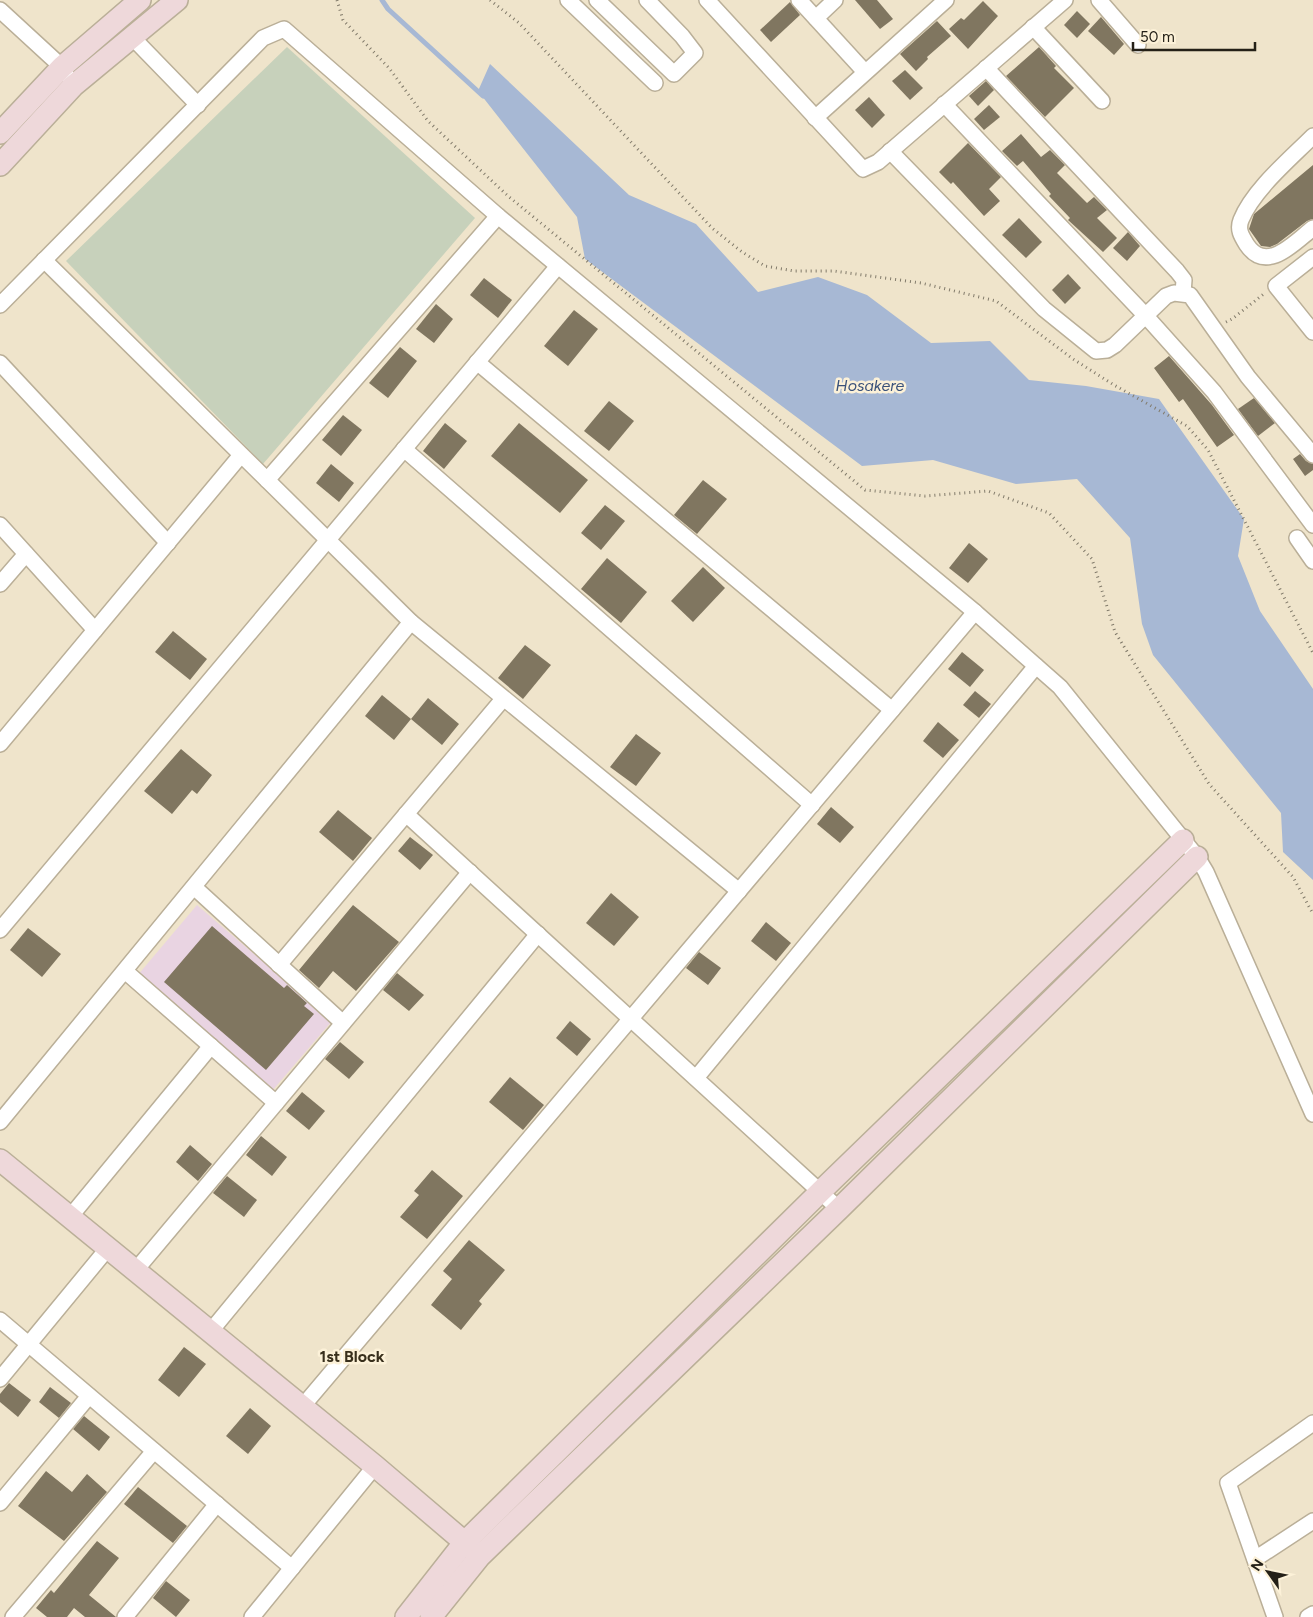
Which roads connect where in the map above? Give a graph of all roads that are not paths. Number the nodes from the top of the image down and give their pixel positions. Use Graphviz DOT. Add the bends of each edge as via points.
graph roads {
  1 [pos="177,0"];
  2 [pos="568,0"];
  3 [pos="597,0"];
  4 [pos="647,0"];
  5 [pos="707,0"];
  6 [pos="800,0"];
  7 [pos="835,0"];
  8 [pos="946,0"];
  9 [pos="1064,0"];
  10 [pos="1099,0"];
  11 [pos="132,2"];
  12 [pos="0,10"];
  13 [pos="816,18"];
  14 [pos="1033,27"];
  15 [pos="132,37"];
  16 [pos="1138,45"];
  17 [pos="62,68"];
  18 [pos="986,68"];
  19 [pos="865,72"];
  20 [pos="654,83"];
  21 [pos="73,86"];
  22 [pos="1102,101"];
  23 [pos="944,104"];
  24 [pos="198,105"];
  25 [pos="815,118"];
  26 [pos="0,133"];
  27 [pos="1313,136"];
  28 [pos="890,152"];
  29 [pos="0,165"];
  30 [pos="498,216"];
  31 [pos="1313,228"];
  32 [pos="1313,257"];
  33 [pos="44,260"];
  34 [pos="558,266"];
  35 [pos="1184,293"];
  36 [pos="0,304"];
  37 [pos="1145,315"];
  38 [pos="1313,332"];
  39 [pos="477,362"];
  40 [pos="0,363"];
  41 [pos="404,449"];
  42 [pos="241,455"];
  43 [pos="1313,455"];
  44 [pos="267,480"];
  45 [pos="1313,524"];
  46 [pos="0,526"];
  47 [pos="1297,538"];
  48 [pos="328,540"];
  49 [pos="168,543"];
  50 [pos="26,554"];
  51 [pos="1313,561"];
  52 [pos="0,584"];
  53 [pos="975,612"];
  54 [pos="411,622"];
  55 [pos="96,630"];
  56 [pos="1036,666"];
  57 [pos="503,699"];
  58 [pos="892,710"];
  59 [pos="0,744"];
  60 [pos="812,805"];
  61 [pos="406,814"];
  62 [pos="1183,840"];
  63 [pos="1197,857"];
  64 [pos="470,872"];
  65 [pos="194,887"];
  66 [pos="739,891"];
  67 [pos="0,930"];
  68 [pos="538,934"];
  69 [pos="279,965"];
  70 [pos="125,971"];
  71 [pos="631,1018"];
  72 [pos="343,1023"];
  73 [pos="211,1046"];
  74 [pos="696,1078"];
  75 [pos="276,1103"];
  76 [pos="1313,1114"];
  77 [pos="0,1122"];
  78 [pos="0,1160"];
  79 [pos="821,1191"];
  80 [pos="839,1208"];
  81 [pos="70,1217"];
  82 [pos="108,1248"];
  83 [pos="135,1270"];
  84 [pos="0,1320"];
  85 [pos="210,1332"];
  86 [pos="29,1345"];
  87 [pos="0,1379"];
  88 [pos="89,1396"];
  89 [pos="302,1407"];
  90 [pos="1313,1422"];
  91 [pos="154,1451"];
  92 [pos="375,1466"];
  93 [pos="0,1503"];
  94 [pos="217,1504"];
  95 [pos="1313,1522"];
  96 [pos="472,1550"];
  97 [pos="1255,1559"];
  98 [pos="292,1568"];
  99 [pos="1313,1614"];
  100 [pos="13,1617"];
  101 [pos="125,1617"];
  102 [pos="252,1617"];
  103 [pos="406,1617"];
  104 [pos="431,1617"];
  105 [pos="1275,1617"];
  106 [pos="1308,1617"];
  1 -- 15 [label="street"];
  2 -- 20 [label="street"];
  3 -- 4 [label="street" via="674,74 695,53"];
  5 -- 25 [label="street"];
  6 -- 13 [label="street"];
  7 -- 13 [label="street"];
  8 -- 19 [label="street"];
  9 -- 14 [label="street"];
  10 -- 16 [label="street"];
  11 -- 17 [label="street"];
  12 -- 17 [label="street"];
  13 -- 19 [label="street"];
  14 -- 18 [label="street"];
  14 -- 22 [label="street"];
  15 -- 21 [label="street"];
  15 -- 24 [label="street"];
  17 -- 21 [label="street"];
  17 -- 26 [label="street"];
  18 -- 23 [label="street"];
  18 -- 35 [label="street" via="1177,271 1184,280"];
  19 -- 25 [label="street"];
  21 -- 29 [label="street"];
  23 -- 28 [label="street"];
  23 -- 37 [label="street"];
  24 -- 30 [label="street" via="263,38 284,29"];
  24 -- 33 [label="street"];
  25 -- 28 [label="street" via="863,169"];
  27 -- 31 [label="street" via="1248,206 1240,222 1240,231 1255,254 1269,258"];
  28 -- 37 [label="street" via="1044,310 1096,351 1106,350"];
  30 -- 34 [label="street"];
  30 -- 44 [label="street"];
  32 -- 38 [label="street" via="1276,286"];
  33 -- 36 [label="street"];
  33 -- 42 [label="street"];
  34 -- 39 [label="street"];
  34 -- 53 [label="street"];
  35 -- 37 [label="street" via="1166,296"];
  35 -- 43 [label="street" via="1195,300 1248,377"];
  37 -- 45 [label="street" via="1214,392"];
  39 -- 41 [label="street"];
  39 -- 58 [label="street"];
  40 -- 49 [label="street"];
  41 -- 48 [label="street"];
  41 -- 60 [label="street"];
  42 -- 44 [label="street"];
  42 -- 49 [label="street"];
  44 -- 48 [label="street"];
  46 -- 50 [label="street"];
  47 -- 51 [label="street"];
  48 -- 54 [label="street"];
  48 -- 67 [label="street"];
  49 -- 55 [label="street"];
  50 -- 52 [label="street"];
  50 -- 55 [label="street"];
  53 -- 56 [label="street"];
  53 -- 58 [label="street"];
  54 -- 57 [label="street"];
  54 -- 65 [label="street"];
  55 -- 59 [label="street"];
  56 -- 62 [label="street" via="1060,687"];
  56 -- 74 [label="street"];
  57 -- 61 [label="street"];
  57 -- 66 [label="street"];
  58 -- 60 [label="street"];
  60 -- 66 [label="street"];
  61 -- 64 [label="street"];
  61 -- 69 [label="street"];
  62 -- 63 [label="street"];
  62 -- 79 [label="street"];
  63 -- 76 [label="street"];
  63 -- 80 [label="street"];
  64 -- 68 [label="street"];
  64 -- 72 [label="street"];
  65 -- 69 [label="street"];
  65 -- 70 [label="street"];
  66 -- 71 [label="street"];
  68 -- 71 [label="street"];
  68 -- 85 [label="street"];
  69 -- 72 [label="street"];
  70 -- 73 [label="street"];
  70 -- 77 [label="street"];
  71 -- 74 [label="street"];
  71 -- 89 [label="street"];
  72 -- 75 [label="street"];
  73 -- 75 [label="street"];
  73 -- 81 [label="street"];
  74 -- 79 [label="street"];
  75 -- 83 [label="street"];
  78 -- 81 [label="street"];
  79 -- 80 [label="street"];
  79 -- 96 [label="street"];
  80 -- 96 [label="street"];
  81 -- 82 [label="street"];
  82 -- 83 [label="street"];
  82 -- 86 [label="street"];
  83 -- 85 [label="street"];
  84 -- 86 [label="street"];
  85 -- 89 [label="street"];
  86 -- 87 [label="street"];
  86 -- 88 [label="street"];
  88 -- 91 [label="street"];
  88 -- 93 [label="street"];
  89 -- 92 [label="street"];
  90 -- 97 [label="street" via="1228,1483"];
  91 -- 94 [label="street"];
  91 -- 100 [label="street"];
  92 -- 96 [label="street"];
  92 -- 98 [label="street"];
  94 -- 98 [label="street"];
  94 -- 101 [label="street"];
  95 -- 97 [label="street"];
  96 -- 103 [label="street"];
  96 -- 104 [label="street"];
  97 -- 105 [label="street"];
  98 -- 102 [label="street"];
  99 -- 106 [label="street"];
}
